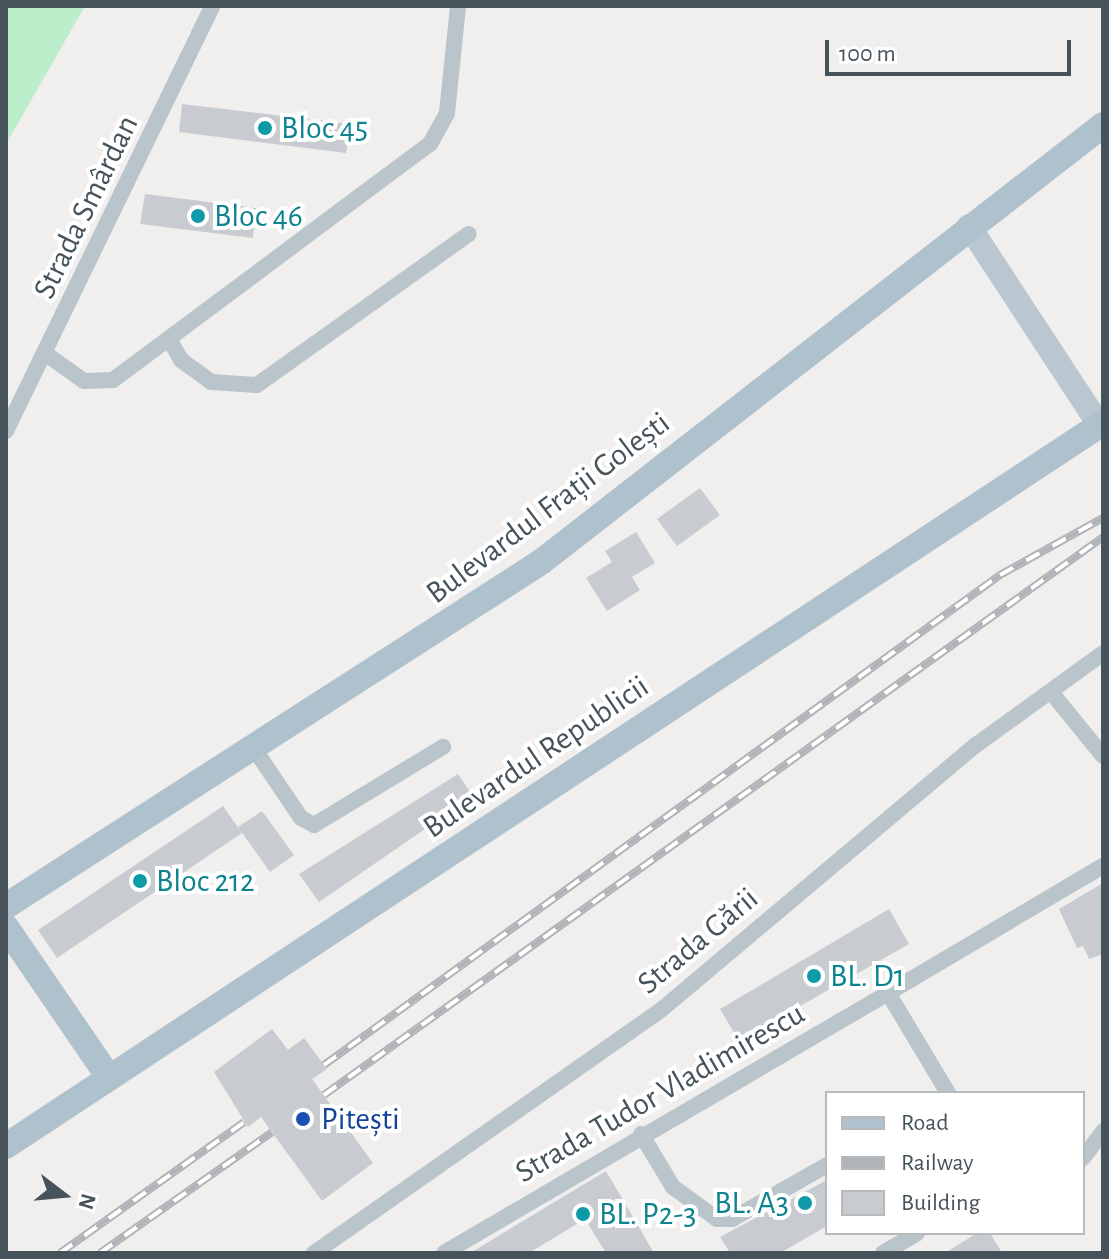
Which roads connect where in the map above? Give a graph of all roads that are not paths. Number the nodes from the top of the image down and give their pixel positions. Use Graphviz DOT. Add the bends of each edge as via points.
graph roads {
  1 [pos="212,6"];
  2 [pos="458,6"];
  3 [pos="1103,125"];
  4 [pos="969,226"];
  5 [pos="469,234"];
  6 [pos="169,339"];
  7 [pos="46,354"];
  8 [pos="1101,424"];
  9 [pos="6,431"];
  10 [pos="1103,653"];
  11 [pos="1051,692"];
  12 [pos="443,747"];
  13 [pos="255,750"];
  14 [pos="1103,756"];
  15 [pos="1103,866"];
  16 [pos="6,906"];
  17 [pos="6,927"];
  18 [pos="888,993"];
  19 [pos="108,1076"];
  20 [pos="947,1091"];
  21 [pos="1103,1131"];
  22 [pos="641,1134"];
  23 [pos="6,1146"];
  24 [pos="1085,1155"];
  25 [pos="825,1166"];
  26 [pos="914,1235"];
  27 [pos="314,1253"];
  28 [pos="444,1253"];
  29 [pos="883,1253"];
  1 -- 7 [label="street, Strada Smârdan"];
  2 -- 6 [label="street" via="447,113 430,144"];
  3 -- 4 [label="main road, Bulevardul Frații Golești"];
  4 -- 8 [label="street"];
  4 -- 13 [label="main road, Bulevardul Frații Golești" via="541,562"];
  5 -- 6 [label="street" via="257,385 211,382 181,360"];
  6 -- 7 [label="street" via="102,383 84,381"];
  7 -- 9 [label="street, Strada Smârdan"];
  8 -- 19 [label="main road, Bulevardul Republicii"];
  10 -- 11 [label="street, Strada Gării"];
  11 -- 14 [label="street"];
  11 -- 27 [label="street, Strada Gării" via="976,745 661,1010"];
  12 -- 13 [label="street" via="314,825 301,818"];
  13 -- 16 [label="main road, Bulevardul Frații Golești"];
  15 -- 18 [label="street, Strada Tudor Vladimirescu"];
  17 -- 19 [label="main road"];
  18 -- 20 [label="street"];
  18 -- 22 [label="street, Strada Tudor Vladimirescu"];
  19 -- 23 [label="main road, Bulevardul Republicii"];
  21 -- 24 [label="street"];
  22 -- 25 [label="street" via="673,1187 703,1214 732,1219"];
  22 -- 28 [label="street, Strada Tudor Vladimirescu"];
  26 -- 29 [label="street"];
}
